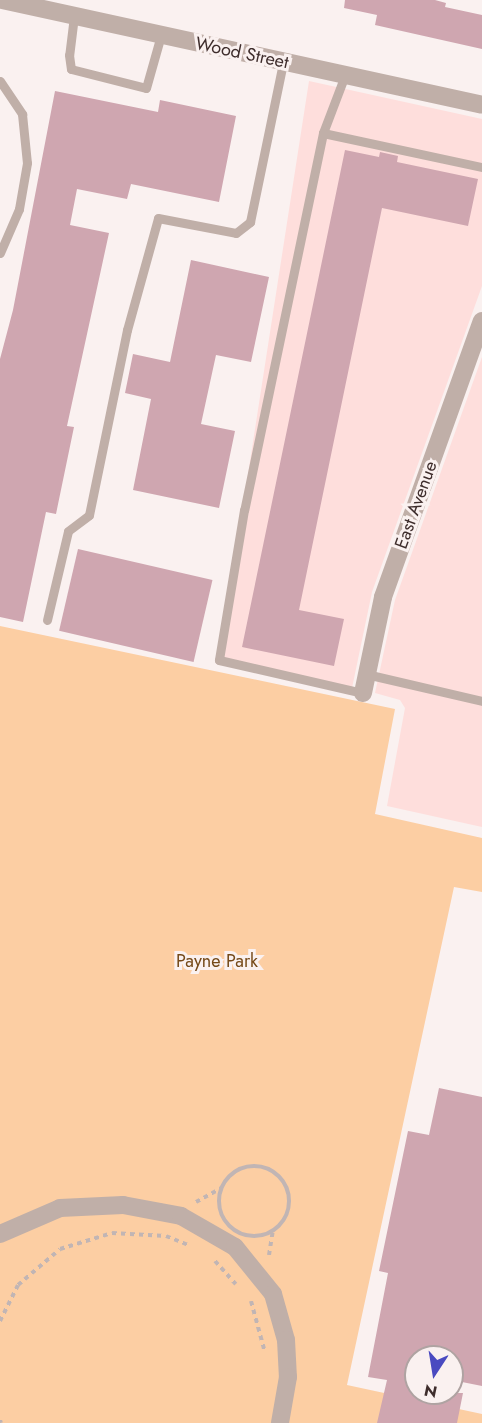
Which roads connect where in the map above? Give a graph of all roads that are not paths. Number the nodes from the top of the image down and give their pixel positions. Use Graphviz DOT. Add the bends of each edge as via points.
graph roads {
  1 [pos="2,0"];
  2 [pos="74,16"];
  3 [pos="161,35"];
  4 [pos="283,62"];
  5 [pos="345,75"];
  6 [pos="0,81"];
  7 [pos="482,105"];
  8 [pos="323,134"];
  9 [pos="482,168"];
  10 [pos="0,253"];
  11 [pos="482,321"];
  12 [pos="478,347"];
  13 [pos="47,620"];
  14 [pos="366,674"];
  15 [pos="363,693"];
  16 [pos="482,701"];
  17 [pos="0,1234"];
  18 [pos="280,1423"];
  1 -- 2 [label="street, Wood Street"];
  2 -- 3 [label="street, Wood Street"];
  2 -- 3 [label="lane" via="71,69 146,88"];
  3 -- 4 [label="street, Wood Street"];
  4 -- 5 [label="street, Wood Street"];
  4 -- 13 [label="lane" via="250,222 236,233 158,218 127,330 89,515 68,531"];
  5 -- 7 [label="street, Wood Street"];
  5 -- 8 [label="lane"];
  6 -- 10 [label="lane" via="22,114 27,163 19,209"];
  8 -- 9 [label="lane"];
  8 -- 15 [label="lane" via="244,510 219,660"];
  11 -- 12 [label="street, East Avenue"];
  12 -- 14 [label="street, East Avenue" via="383,597"];
  14 -- 15 [label="street, East Avenue"];
  14 -- 16 [label="lane"];
  17 -- 18 [label="street" via="60,1208 123,1205 181,1216 235,1247 273,1294 286,1340 288,1377"];
}
